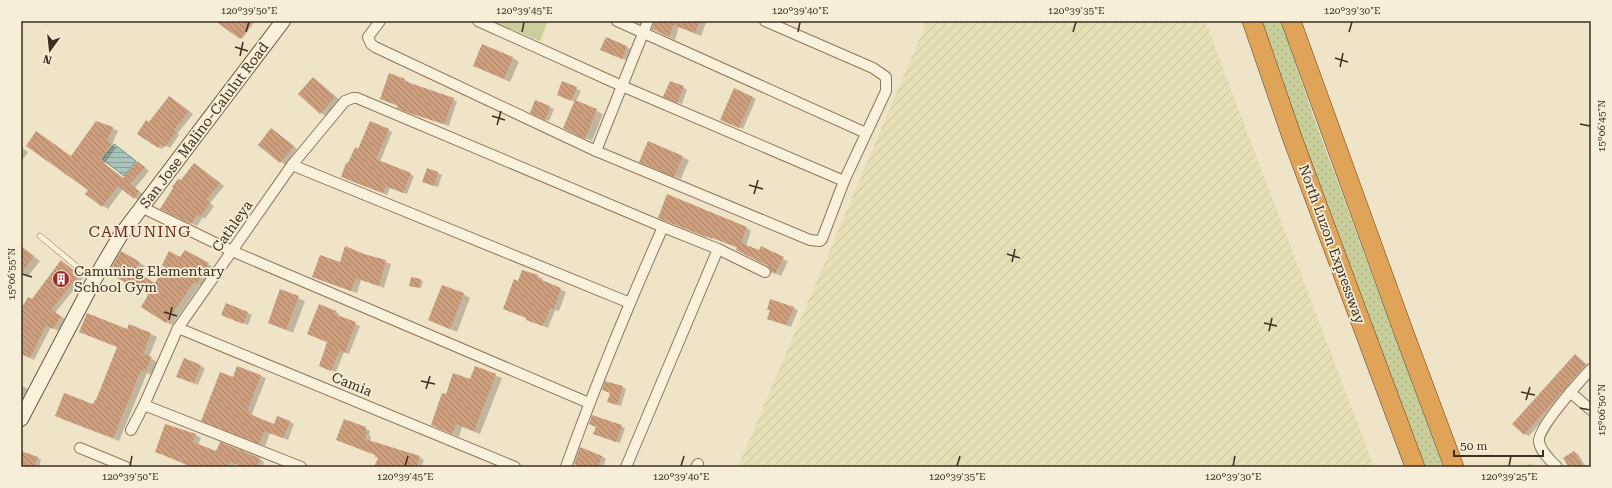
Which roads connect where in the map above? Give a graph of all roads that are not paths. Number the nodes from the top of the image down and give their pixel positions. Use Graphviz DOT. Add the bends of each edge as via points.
graph roads {
  1 [pos="283,21"];
  2 [pos="380,21"];
  3 [pos="478,21"];
  4 [pos="617,21"];
  5 [pos="648,21"];
  6 [pos="765,21"];
  7 [pos="1252,21"];
  8 [pos="1291,21"];
  9 [pos="643,32"];
  10 [pos="622,86"];
  11 [pos="866,133"];
  12 [pos="596,150"];
  13 [pos="292,165"];
  14 [pos="844,181"];
  15 [pos="141,208"];
  16 [pos="663,228"];
  17 [pos="40,236"];
  18 [pos="718,249"];
  19 [pos="232,251"];
  20 [pos="765,272"];
  21 [pos="94,280"];
  22 [pos="630,303"];
  23 [pos="178,328"];
  24 [pos="1591,369"];
  25 [pos="1570,392"];
  26 [pos="589,403"];
  27 [pos="144,405"];
  28 [pos="1591,410"];
  29 [pos="21,419"];
  30 [pos="130,430"];
  31 [pos="80,448"];
  32 [pos="126,467"];
  33 [pos="301,467"];
  34 [pos="515,467"];
  35 [pos="566,467"];
  36 [pos="626,467"];
  37 [pos="1415,467"];
  38 [pos="1454,467"];
  39 [pos="1557,467"];
  1 -- 15 [label="main road, San Jose Malino-Calulut Road"];
  2 -- 12 [label="street" via="368,37 376,47"];
  3 -- 10 [label="street"];
  4 -- 9 [label="street"];
  5 -- 9 [label="street"];
  6 -- 11 [label="street" via="873,68 886,77 886,90"];
  7 -- 37 [label="highway, North Luzon Expressway" via="1293,140"];
  8 -- 38 [label="highway"];
  9 -- 10 [label="street"];
  9 -- 11 [label="street"];
  10 -- 12 [label="street"];
  10 -- 14 [label="street"];
  11 -- 14 [label="street"];
  12 -- 14 [label="street" via="815,241 822,239"];
  13 -- 16 [label="street, Cathleya" via="345,101 358,98"];
  13 -- 19 [label="street, Cathleya"];
  13 -- 22 [label="street"];
  15 -- 19 [label="street"];
  15 -- 21 [label="main road, San Jose Malino-Calulut Road" via="120,236"];
  16 -- 18 [label="street"];
  16 -- 22 [label="street"];
  17 -- 21 [label="lane"];
  18 -- 20 [label="street"];
  18 -- 36 [label="street"];
  19 -- 23 [label="street, Cathleya"];
  19 -- 26 [label="street"];
  21 -- 29 [label="main road, San Jose Malino-Calulut Road"];
  22 -- 26 [label="street"];
  23 -- 27 [label="street, Cathleya"];
  23 -- 34 [label="street, Camia"];
  24 -- 25 [label="street"];
  25 -- 28 [label="street"];
  25 -- 39 [label="street" via="1541,431 1539,441 1548,458"];
  26 -- 35 [label="street"];
  27 -- 30 [label="street, Cathleya"];
  27 -- 33 [label="street"];
  31 -- 32 [label="street"];
}
